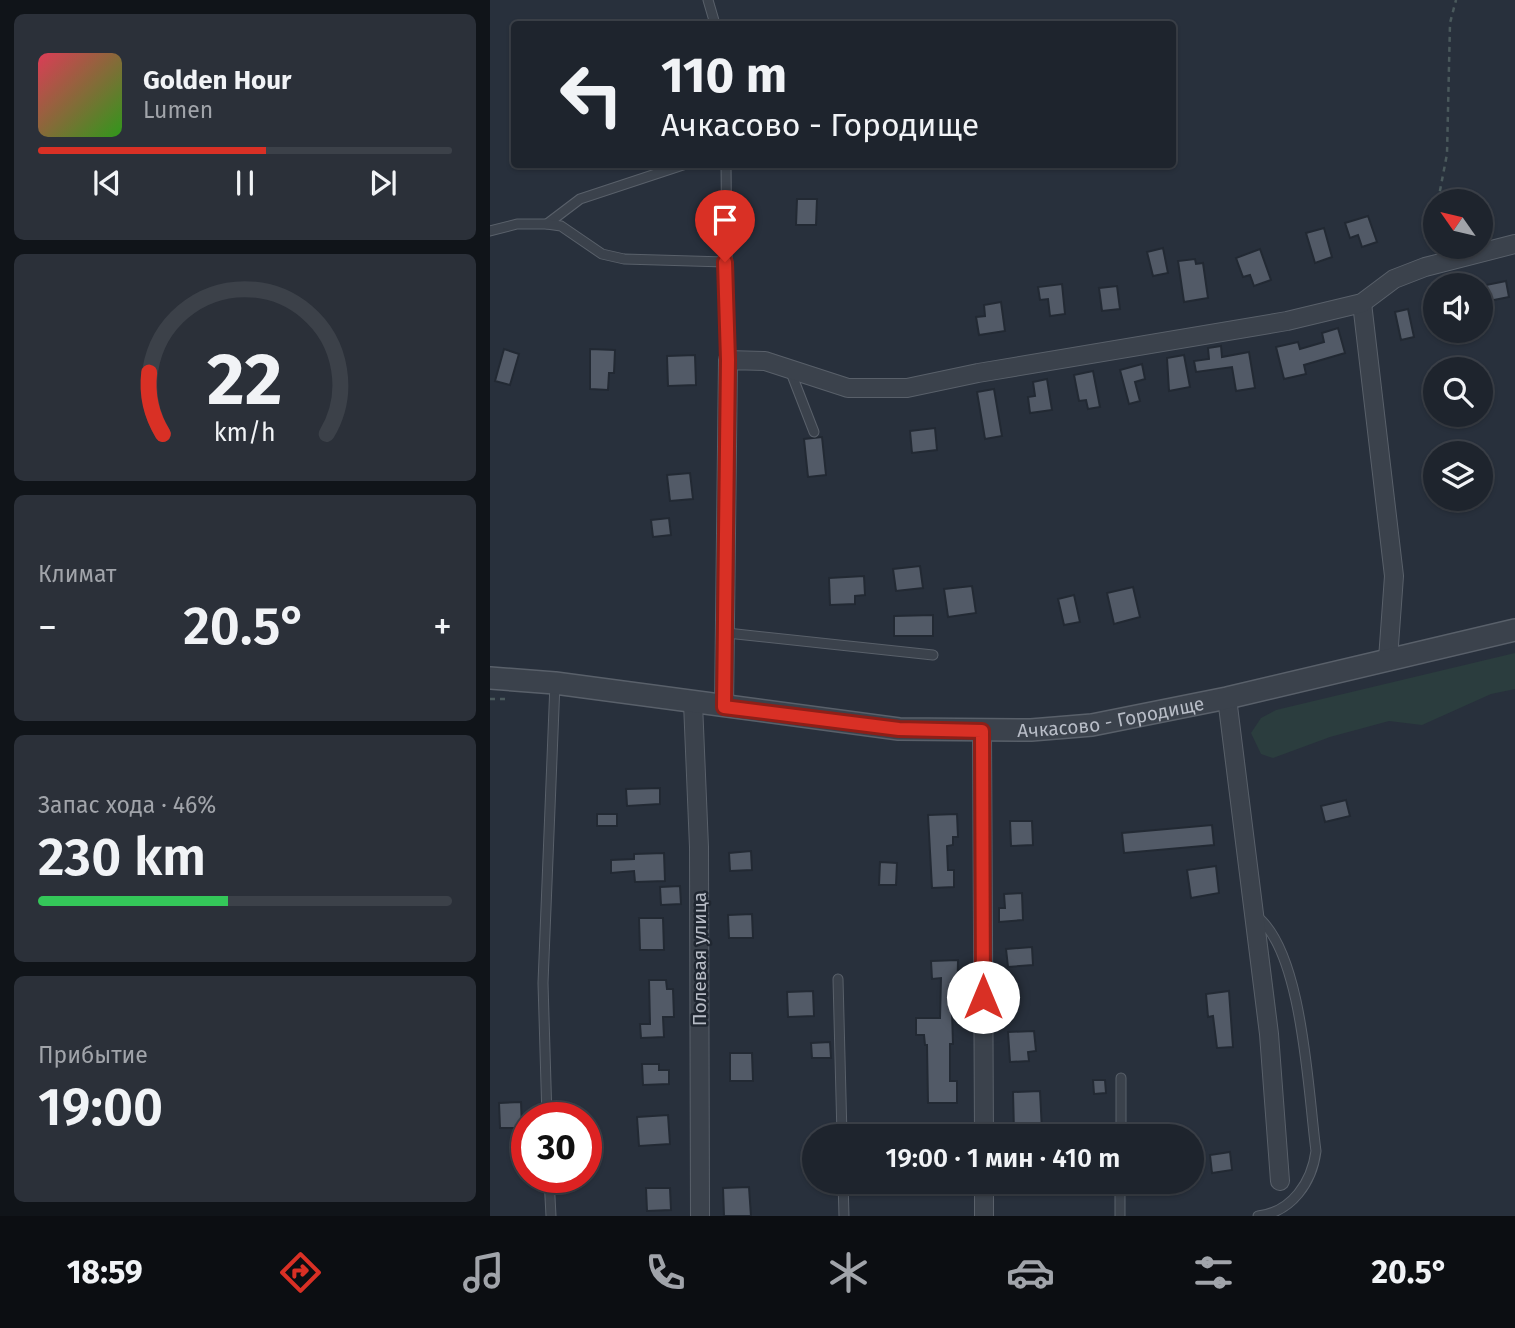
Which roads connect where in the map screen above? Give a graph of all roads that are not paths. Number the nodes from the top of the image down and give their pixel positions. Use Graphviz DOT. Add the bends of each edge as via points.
graph roads {
  1 [pos="708,0"];
  2 [pos="714,21"];
  3 [pos="674,168"];
  4 [pos="726,168"];
  5 [pos="547,224"];
  6 [pos="490,231"];
  7 [pos="1515,244"];
  8 [pos="725,262"];
  9 [pos="1362,303"];
  10 [pos="728,360"];
  11 [pos="790,370"];
  12 [pos="814,432"];
  13 [pos="1515,630"];
  14 [pos="727,633"];
  15 [pos="933,655"];
  16 [pos="1388,659"];
  17 [pos="490,678"];
  18 [pos="555,684"];
  19 [pos="1227,698"];
  20 [pos="693,703"];
  21 [pos="724,707"];
  22 [pos="982,731"];
  23 [pos="1254,914"];
  24 [pos="838,979"];
  25 [pos="1121,1078"];
  26 [pos="547,1102"];
  27 [pos="842,1124"];
  28 [pos="984,1124"];
  29 [pos="1121,1124"];
  30 [pos="1280,1181"];
  31 [pos="550,1193"];
  32 [pos="843,1194"];
  33 [pos="984,1194"];
  34 [pos="1121,1194"];
  35 [pos="551,1216"];
  36 [pos="700,1216"];
  37 [pos="844,1216"];
  38 [pos="984,1216"];
  39 [pos="1120,1216"];
  40 [pos="1258,1216"];
  1 -- 2 [label="lane"];
  3 -- 5 [label="lane" via="580,199"];
  4 -- 8 [label="lane"];
  5 -- 6 [label="lane"];
  5 -- 8 [label="lane" via="561,226 602,254 624,259"];
  7 -- 9 [label="street" via="1394,279"];
  8 -- 10 [label="lane"];
  9 -- 11 [label="street" via="1287,321 906,388 848,388"];
  9 -- 16 [label="street" via="1394,576"];
  10 -- 11 [label="street" via="765,361"];
  10 -- 14 [label="street" via="724,488"];
  11 -- 12 [label="lane"];
  13 -- 16 [label="street, Ачкасово - Городище"];
  14 -- 15 [label="lane"];
  14 -- 21 [label="street"];
  16 -- 19 [label="street, Ачкасово - Городище"];
  17 -- 18 [label="street, Ачкасово - Городище"];
  18 -- 20 [label="street, Ачкасово - Городище"];
  18 -- 26 [label="lane" via="543,983"];
  19 -- 22 [label="street, Ачкасово - Городище" via="1092,724"];
  19 -- 23 [label="street"];
  20 -- 21 [label="street, Ачкасово - Городище"];
  20 -- 36 [label="street, Полевая улица" via="699,848"];
  21 -- 22 [label="street, Ачкасово - Городище" via="899,729"];
  22 -- 28 [label="street"];
  23 -- 30 [label="street"];
  23 -- 40 [label="lane" via="1274,933 1293,982 1316,1151 1305,1186 1288,1203"];
  24 -- 27 [label="lane"];
  25 -- 29 [label="lane"];
  31 -- 35 [label="lane"];
  32 -- 37 [label="lane"];
  33 -- 38 [label="street"];
  34 -- 39 [label="lane"];
}
